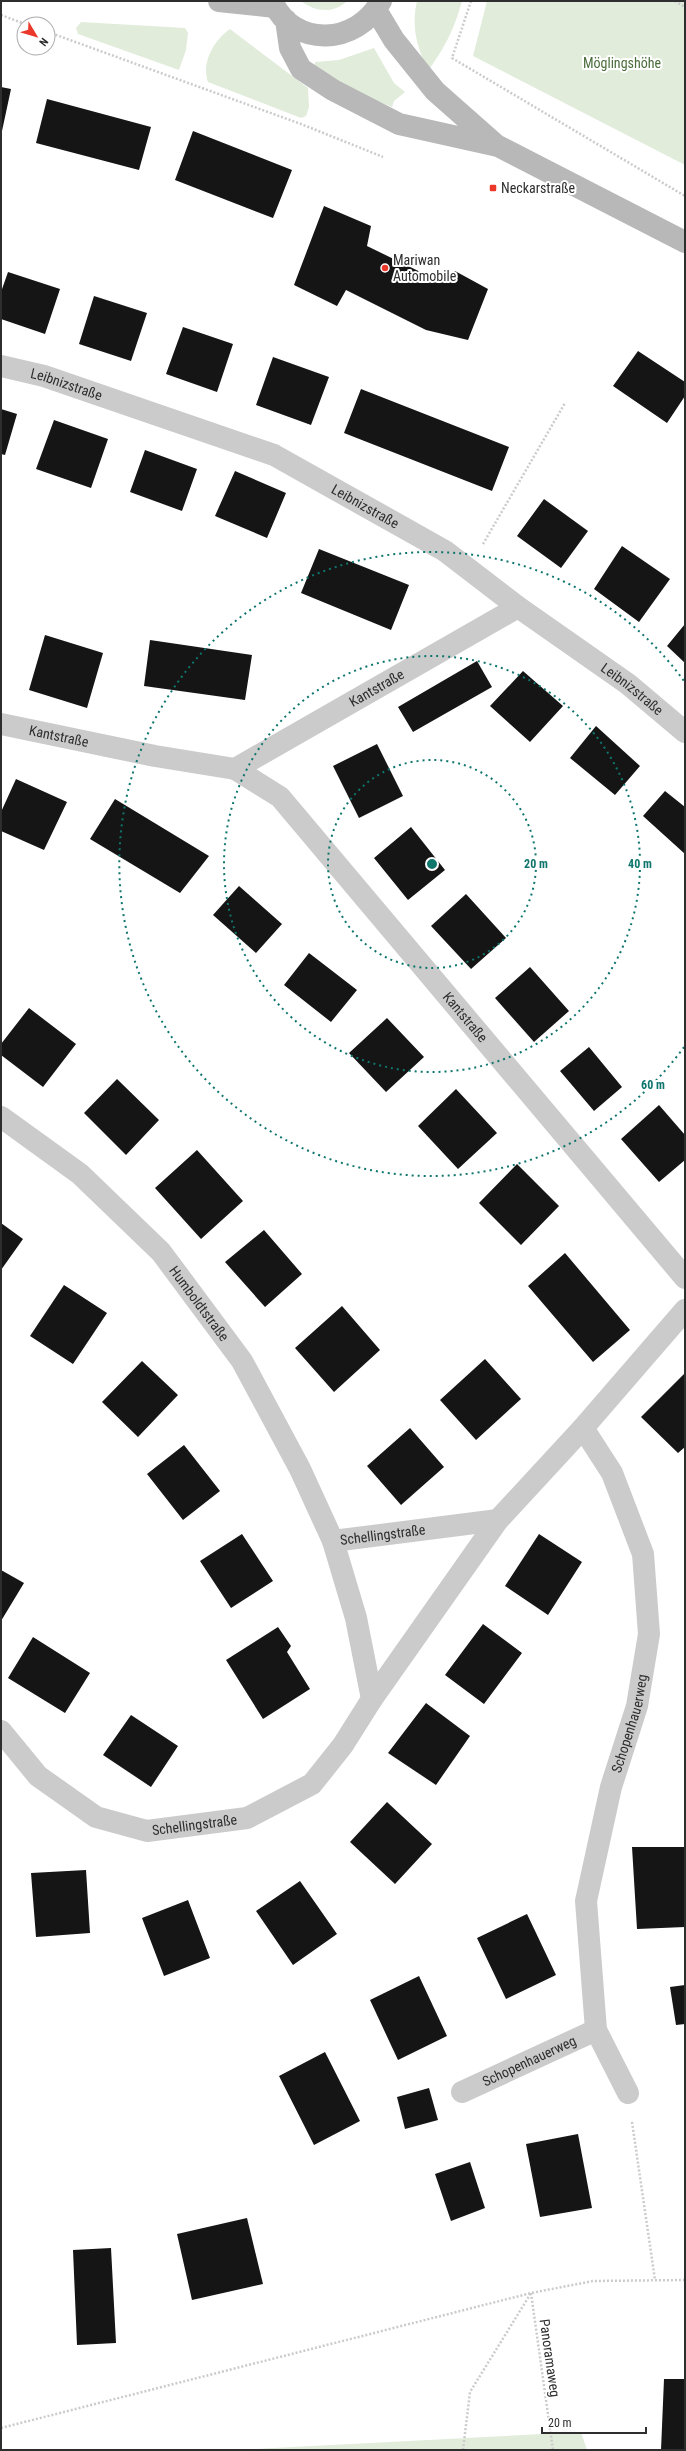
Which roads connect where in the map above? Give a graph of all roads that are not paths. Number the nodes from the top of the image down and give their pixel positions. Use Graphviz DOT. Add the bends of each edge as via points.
graph roads {
  1 [pos="219,1"];
  2 [pos="378,6"];
  3 [pos="277,9"];
  4 [pos="498,146"];
  5 [pos="685,242"];
  6 [pos="1,366"];
  7 [pos="518,607"];
  8 [pos="1,724"];
  9 [pos="685,732"];
  10 [pos="235,769"];
  11 [pos="1,1117"];
  12 [pos="685,1278"];
  13 [pos="685,1310"];
  14 [pos="583,1428"];
  15 [pos="498,1520"];
  16 [pos="333,1541"];
  17 [pos="372,1699"];
  18 [pos="1,1731"];
  19 [pos="596,2030"];
  20 [pos="462,2092"];
  21 [pos="628,2092"];
  1 -- 3 [label="main road"];
  2 -- 3 [label="main road" via="364,22 351,31 333,36 309,34"];
  2 -- 4 [label="main road" via="394,40 435,91"];
  3 -- 4 [label="main road" via="290,48 301,69 333,90 400,124"];
  4 -- 5 [label="main road"];
  6 -- 7 [label="street, Leibnizstraße" via="44,376 274,455 445,551"];
  7 -- 9 [label="street, Leibnizstraße" via="628,684"];
  7 -- 10 [label="street, Kantstraße"];
  8 -- 10 [label="street, Kantstraße" via="155,756"];
  10 -- 12 [label="street, Kantstraße" via="280,797"];
  11 -- 16 [label="street, Humboldtstraße" via="80,1174 161,1252 242,1361 300,1469"];
  13 -- 14 [label="street, Schellingstraße"];
  14 -- 15 [label="street, Schellingstraße"];
  14 -- 19 [label="street, Schopenhauerweg" via="612,1473 643,1554 650,1634 636,1706 611,1787 586,1901"];
  15 -- 16 [label="street, Schellingstraße"];
  15 -- 17 [label="street, Schellingstraße"];
  16 -- 17 [label="street, Schellingstraße" via="356,1618"];
  17 -- 18 [label="street, Schellingstraße" via="343,1745 312,1784 247,1818 147,1831 96,1818 38,1776"];
  19 -- 20 [label="street, Schopenhauerweg"];
  19 -- 21 [label="street, Schopenhauerweg"];
}
